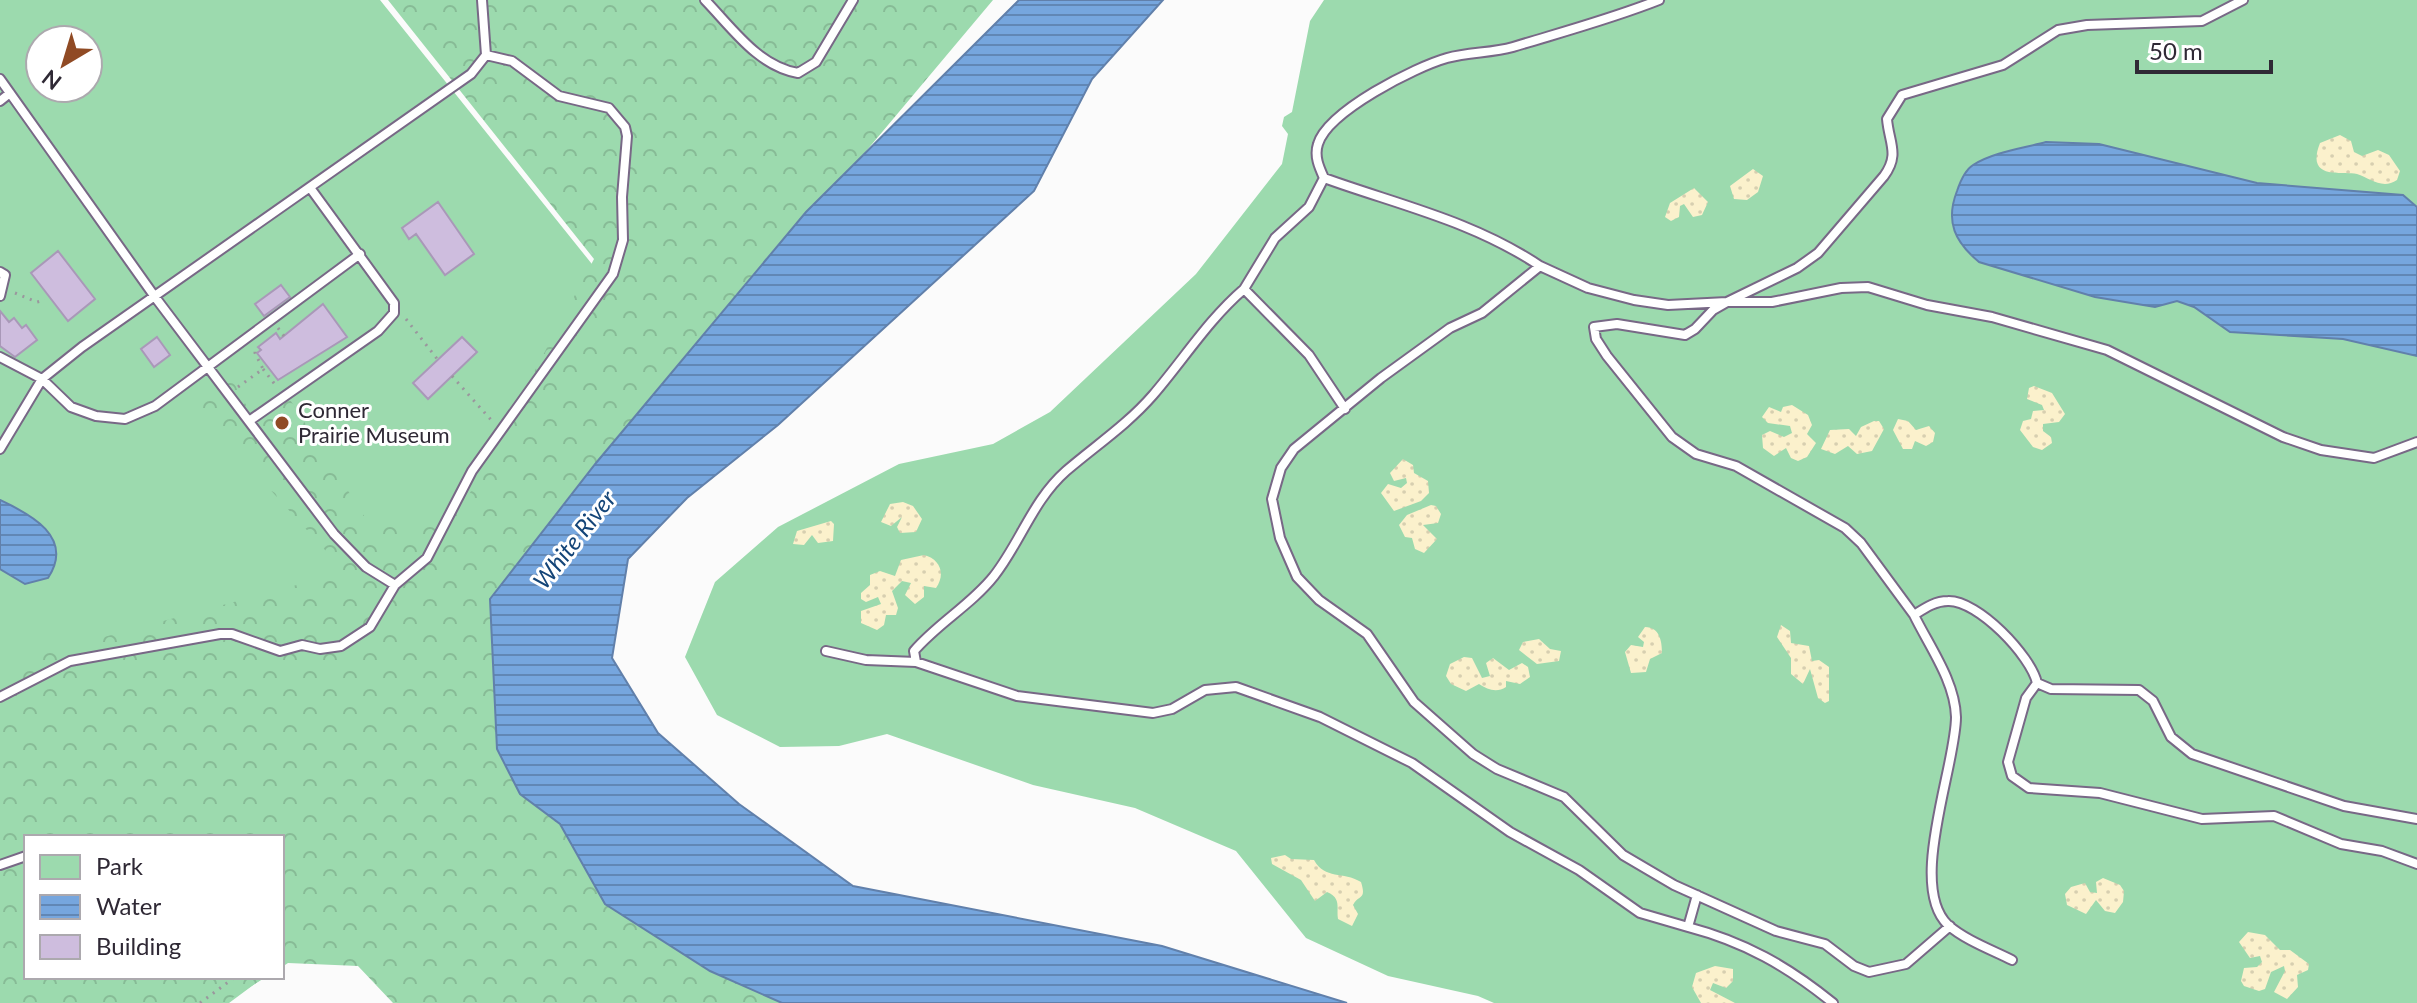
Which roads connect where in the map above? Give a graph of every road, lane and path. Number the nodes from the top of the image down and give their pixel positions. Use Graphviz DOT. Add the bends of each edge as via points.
graph roads {
  1 [pos="482,0"];
  2 [pos="705,0"];
  3 [pos="853,0"];
  4 [pos="1659,0"];
  5 [pos="2243,0"];
  6 [pos="486,55"];
  7 [pos="0,79"];
  8 [pos="10,93"];
  9 [pos="0,101"];
  10 [pos="1324,178"];
  11 [pos="311,189"];
  12 [pos="360,254"];
  13 [pos="1540,266"];
  14 [pos="0,272"];
  15 [pos="1244,289"];
  16 [pos="12,291"];
  17 [pos="0,296"];
  18 [pos="155,297"];
  19 [pos="45,300"];
  20 [pos="1727,302"];
  21 [pos="394,303"];
  22 [pos="280,322"];
  23 [pos="276,325"];
  24 [pos="260,337"];
  25 [pos="0,357"];
  26 [pos="438,360"];
  27 [pos="207,366"];
  28 [pos="263,369"];
  29 [pos="452,376"];
  30 [pos="42,379"];
  31 [pos="228,394"];
  32 [pos="285,396"];
  33 [pos="1345,409"];
  34 [pos="249,421"];
  35 [pos="500,430"];
  36 [pos="2417,442"];
  37 [pos="0,449"];
  38 [pos="395,585"];
  39 [pos="1914,615"];
  40 [pos="826,651"];
  41 [pos="916,662"];
  42 [pos="2037,683"];
  43 [pos="0,697"];
  44 [pos="2417,819"];
  45 [pos="24,857"];
  46 [pos="2417,864"];
  47 [pos="0,865"];
  48 [pos="1697,895"];
  49 [pos="1950,926"];
  50 [pos="1688,927"];
  51 [pos="2012,960"];
  52 [pos="232,979"];
  53 [pos="200,1003"];
  54 [pos="1833,1003"];
  1 -- 6 [label="lane"];
  2 -- 3 [label="lane" via="764,61 798,73 816,62"];
  4 -- 10 [label="lane" via="1507,48 1434,62 1332,122 1317,146"];
  5 -- 20 [label="lane" via="2202,21 2068,28 2047,35 2018,59 1902,95 1887,119 1895,150 1884,176 1818,253"];
  6 -- 11 [label="lane" via="458,84"];
  6 -- 35 [label="lane" via="512,61 559,96 609,108 627,136 623,240 613,274"];
  7 -- 8 [label="lane"];
  8 -- 9 [label="lane"];
  8 -- 18 [label="lane"];
  10 -- 13 [label="lane" via="1490,235"];
  10 -- 15 [label="lane" via="1309,207 1275,238"];
  11 -- 12 [label="lane"];
  11 -- 18 [label="lane"];
  12 -- 21 [label="lane"];
  12 -- 27 [label="lane"];
  13 -- 20 [label="lane" via="1588,288 1652,304"];
  13 -- 33 [label="lane"];
  14 -- 17 [label="lane" via="5,288"];
  15 -- 33 [label="lane" via="1309,355"];
  15 -- 41 [label="lane" via="1122,427 1066,471 1029,517 994,576 914,651"];
  16 -- 19 [label="path" via="37,302"];
  18 -- 27 [label="lane"];
  18 -- 30 [label="lane"];
  20 -- 36 [label="lane" via="1772,302 1868,287 2107,350 2283,437 2321,450 2374,458"];
  20 -- 39 [label="lane" via="1685,335 1617,324 1600,324 1593,332 1672,437 1696,454 1736,466 1845,528"];
  21 -- 26 [label="path"];
  21 -- 32 [label="lane" via="388,324"];
  22 -- 23 [label="path"];
  24 -- 28 [label="path" via="255,353"];
  25 -- 30 [label="lane"];
  27 -- 30 [label="lane" via="155,406 125,419 71,407"];
  27 -- 31 [label="lane"];
  28 -- 31 [label="path"];
  28 -- 32 [label="path"];
  29 -- 35 [label="path"];
  30 -- 37 [label="lane"];
  31 -- 34 [label="lane"];
  32 -- 34 [label="lane"];
  33 -- 48 [label="lane" via="1294,449 1276,479 1275,521 1297,577 1367,634 1414,702 1473,754 1564,797 1623,855"];
  34 -- 38 [label="lane" via="356,559"];
  35 -- 38 [label="lane" via="472,471 427,558"];
  38 -- 43 [label="lane" via="370,627 341,646 271,651 220,634 70,661"];
  39 -- 42 [label="lane" via="1949,600 1969,607 2023,654"];
  39 -- 49 [label="lane" via="1950,690 1956,717 1933,855 1938,906"];
  40 -- 41 [label="lane" via="866,660"];
  41 -- 50 [label="lane" via="1017,696 1153,713 1172,709 1205,690 1236,687 1320,717 1412,763 1640,913"];
  42 -- 44 [label="lane" via="2051,689 2139,690 2153,701 2171,737 2192,754 2344,806"];
  42 -- 46 [label="lane" via="2026,698 2008,762 2012,776 2029,788 2100,793 2202,819 2274,816 2341,844"];
  45 -- 47 [label="lane"];
  48 -- 49 [label="lane" via="1776,931 1825,944 1869,972 1906,964"];
  48 -- 50 [label="lane"];
  49 -- 51 [label="lane"];
  50 -- 54 [label="lane" via="1757,950"];
  52 -- 53 [label="path"];
}
